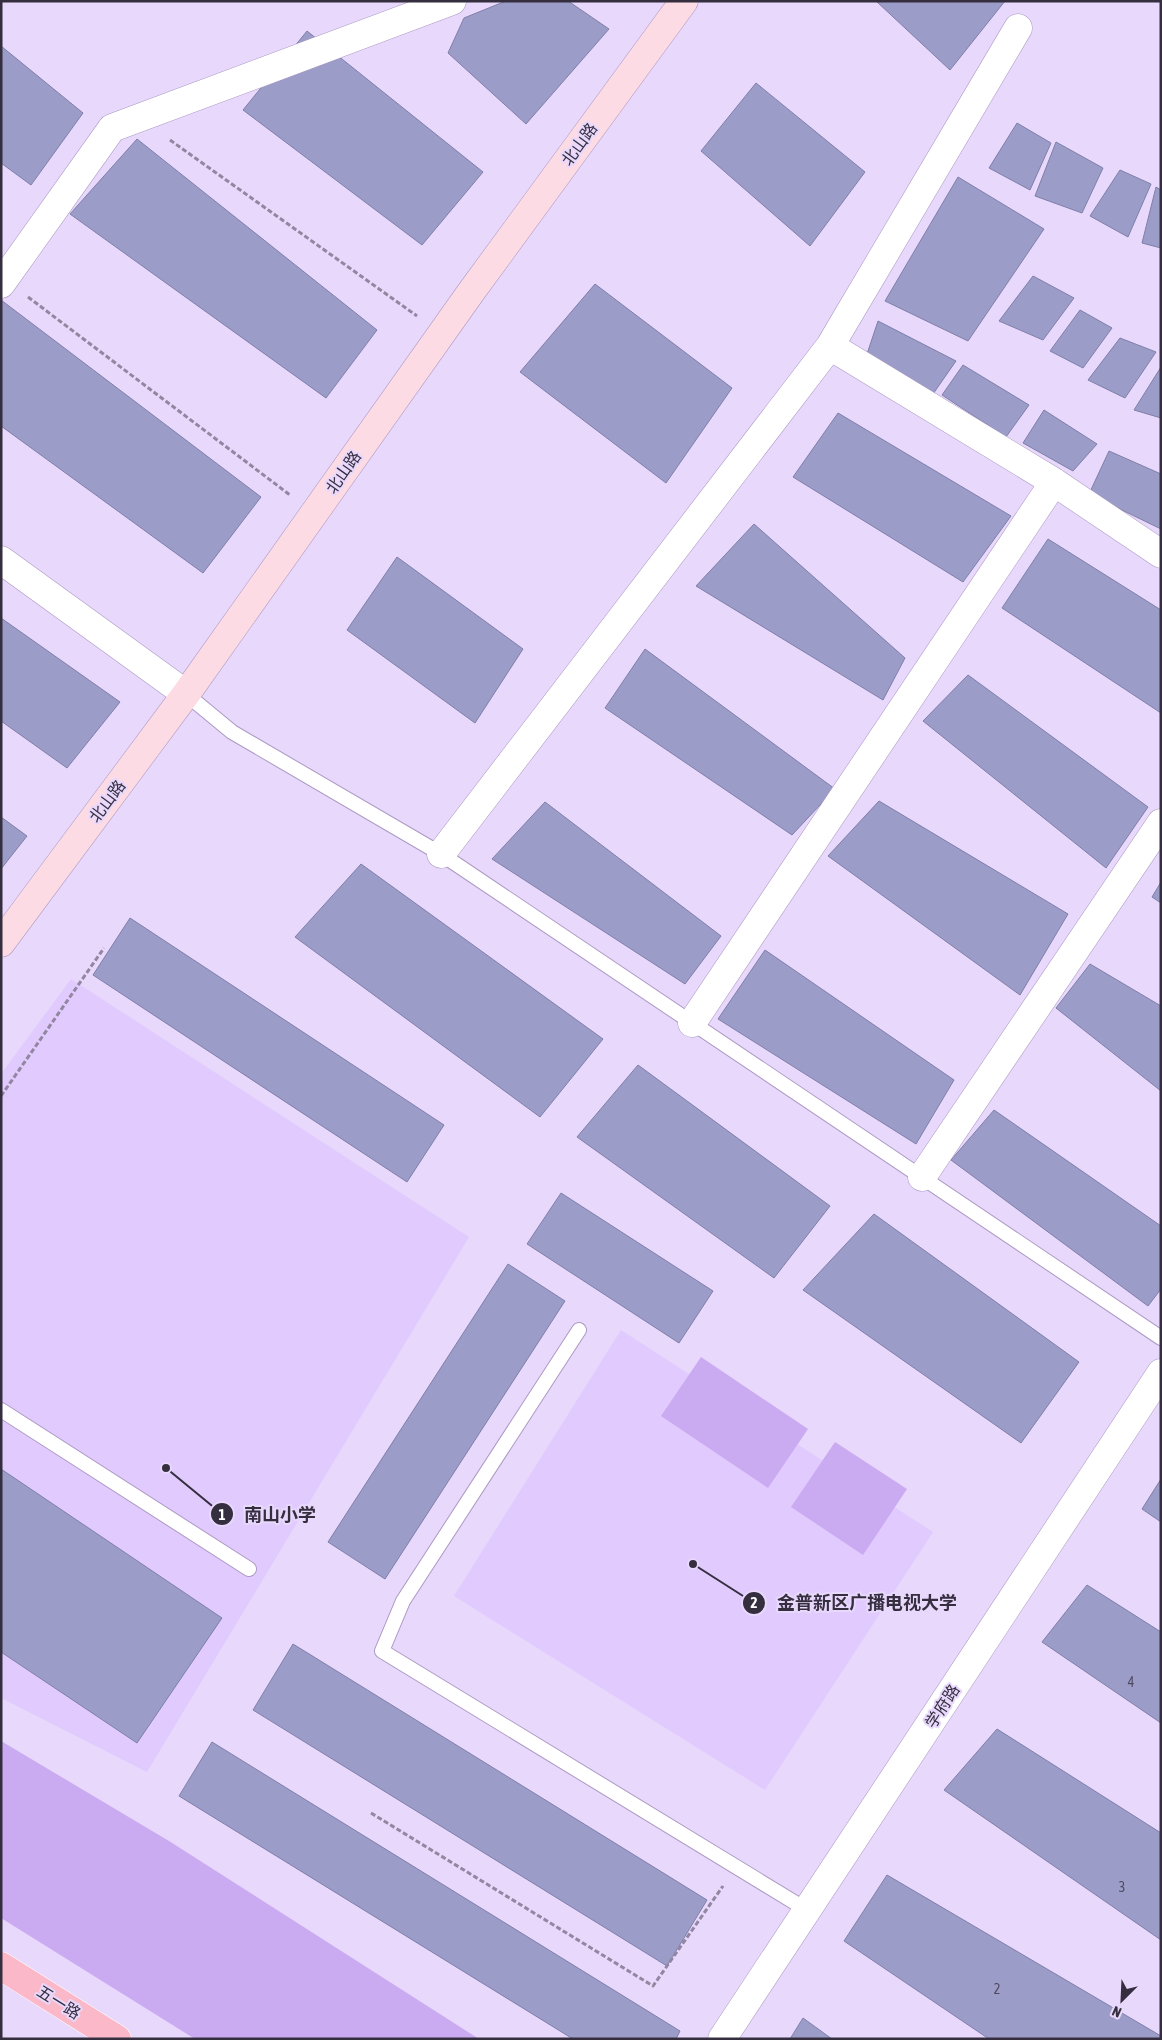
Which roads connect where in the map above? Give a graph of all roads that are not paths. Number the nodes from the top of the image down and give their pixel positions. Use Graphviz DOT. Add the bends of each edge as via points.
graph roads {
  1 [pos="452,1"];
  2 [pos="684,1"];
  3 [pos="1018,28"];
  4 [pos="3,282"];
  5 [pos="830,346"];
  6 [pos="1054,482"];
  7 [pos="1161,554"];
  8 [pos="1,560"];
  9 [pos="186,694"];
  10 [pos="1161,823"];
  11 [pos="442,854"];
  12 [pos="1,943"];
  13 [pos="692,1023"];
  14 [pos="922,1177"];
  15 [pos="579,1330"];
  16 [pos="1161,1338"];
  17 [pos="1161,1373"];
  18 [pos="1,1410"];
  19 [pos="249,1570"];
  20 [pos="807,1910"];
  21 [pos="1,1966"];
  22 [pos="117,2039"];
  23 [pos="722,2039"];
  1 -- 4 [label="street" via="112,128"];
  2 -- 9 [label="street, 北山路" via="442,333"];
  3 -- 5 [label="street"];
  5 -- 6 [label="street"];
  5 -- 11 [label="street"];
  6 -- 7 [label="street"];
  6 -- 13 [label="street"];
  8 -- 9 [label="street"];
  9 -- 11 [label="lane" via="232,732"];
  9 -- 12 [label="street, 北山路"];
  10 -- 14 [label="street"];
  11 -- 13 [label="lane"];
  13 -- 14 [label="lane"];
  14 -- 16 [label="lane"];
  15 -- 20 [label="lane" via="403,1601 382,1651"];
  17 -- 20 [label="street, 学府路"];
  18 -- 19 [label="lane"];
  20 -- 23 [label="street, 学府路"];
  21 -- 22 [label="main road, 五一路"];
}
